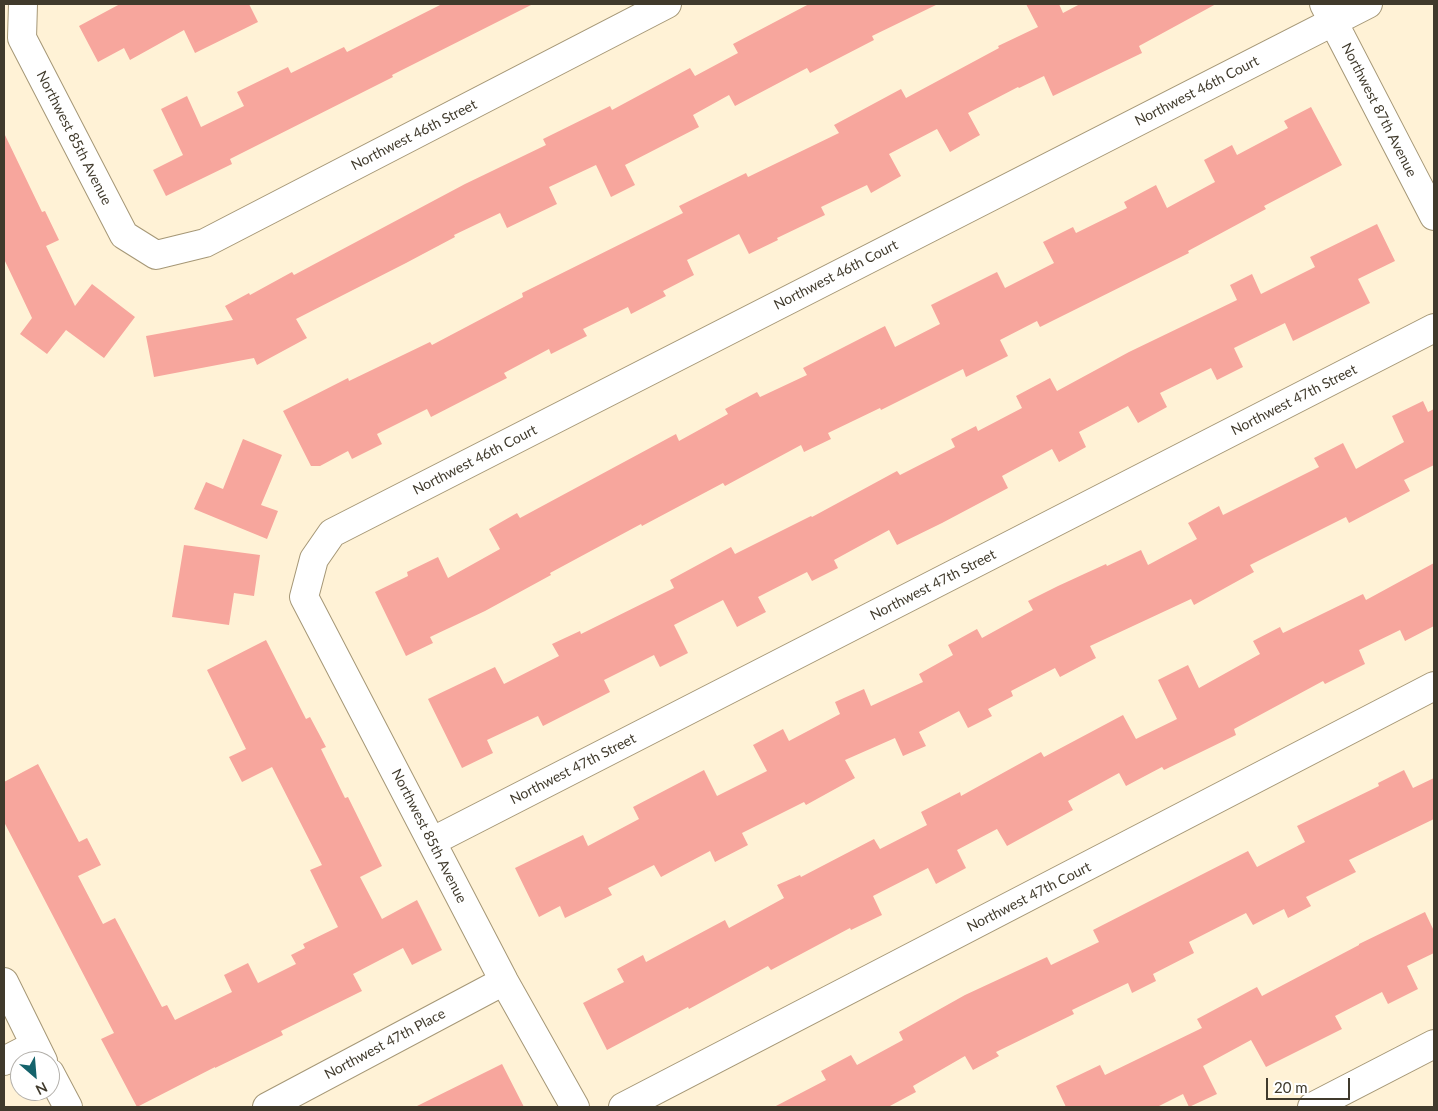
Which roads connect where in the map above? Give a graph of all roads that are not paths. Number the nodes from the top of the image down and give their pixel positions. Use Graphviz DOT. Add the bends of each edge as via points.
graph roads {
  1 [pos="23,4"];
  2 [pos="667,4"];
  3 [pos="1368,4"];
  4 [pos="1329,13"];
  5 [pos="1434,216"];
  6 [pos="156,255"];
  7 [pos="1434,328"];
  8 [pos="314,560"];
  9 [pos="1434,686"];
  10 [pos="432,841"];
  11 [pos="504,981"];
  12 [pos="4,982"];
  13 [pos="1434,1044"];
  14 [pos="38,1051"];
  15 [pos="60,1092"];
  16 [pos="68,1107"];
  17 [pos="267,1107"];
  18 [pos="574,1107"];
  19 [pos="623,1107"];
  20 [pos="1312,1107"];
  1 -- 6 [label="street, Northwest 85th Avenue" via="22,38 124,235"];
  2 -- 6 [label="street, Northwest 46th Street" via="205,243"];
  3 -- 4 [label="street, Northwest 46th Court"];
  4 -- 5 [label="street, Northwest 87th Avenue"];
  4 -- 8 [label="street, Northwest 46th Court" via="332,533"];
  7 -- 10 [label="street, Northwest 47th Street"];
  8 -- 10 [label="street, Northwest 85th Avenue" via="304,597"];
  9 -- 19 [label="street, Northwest 47th Court"];
  10 -- 11 [label="street, Northwest 85th Avenue"];
  11 -- 17 [label="street, Northwest 47th Place"];
  11 -- 18 [label="street, Northwest 85th Avenue"];
  12 -- 14 [label="street"];
  13 -- 20 [label="street"];
  15 -- 16 [label="street"];
}
